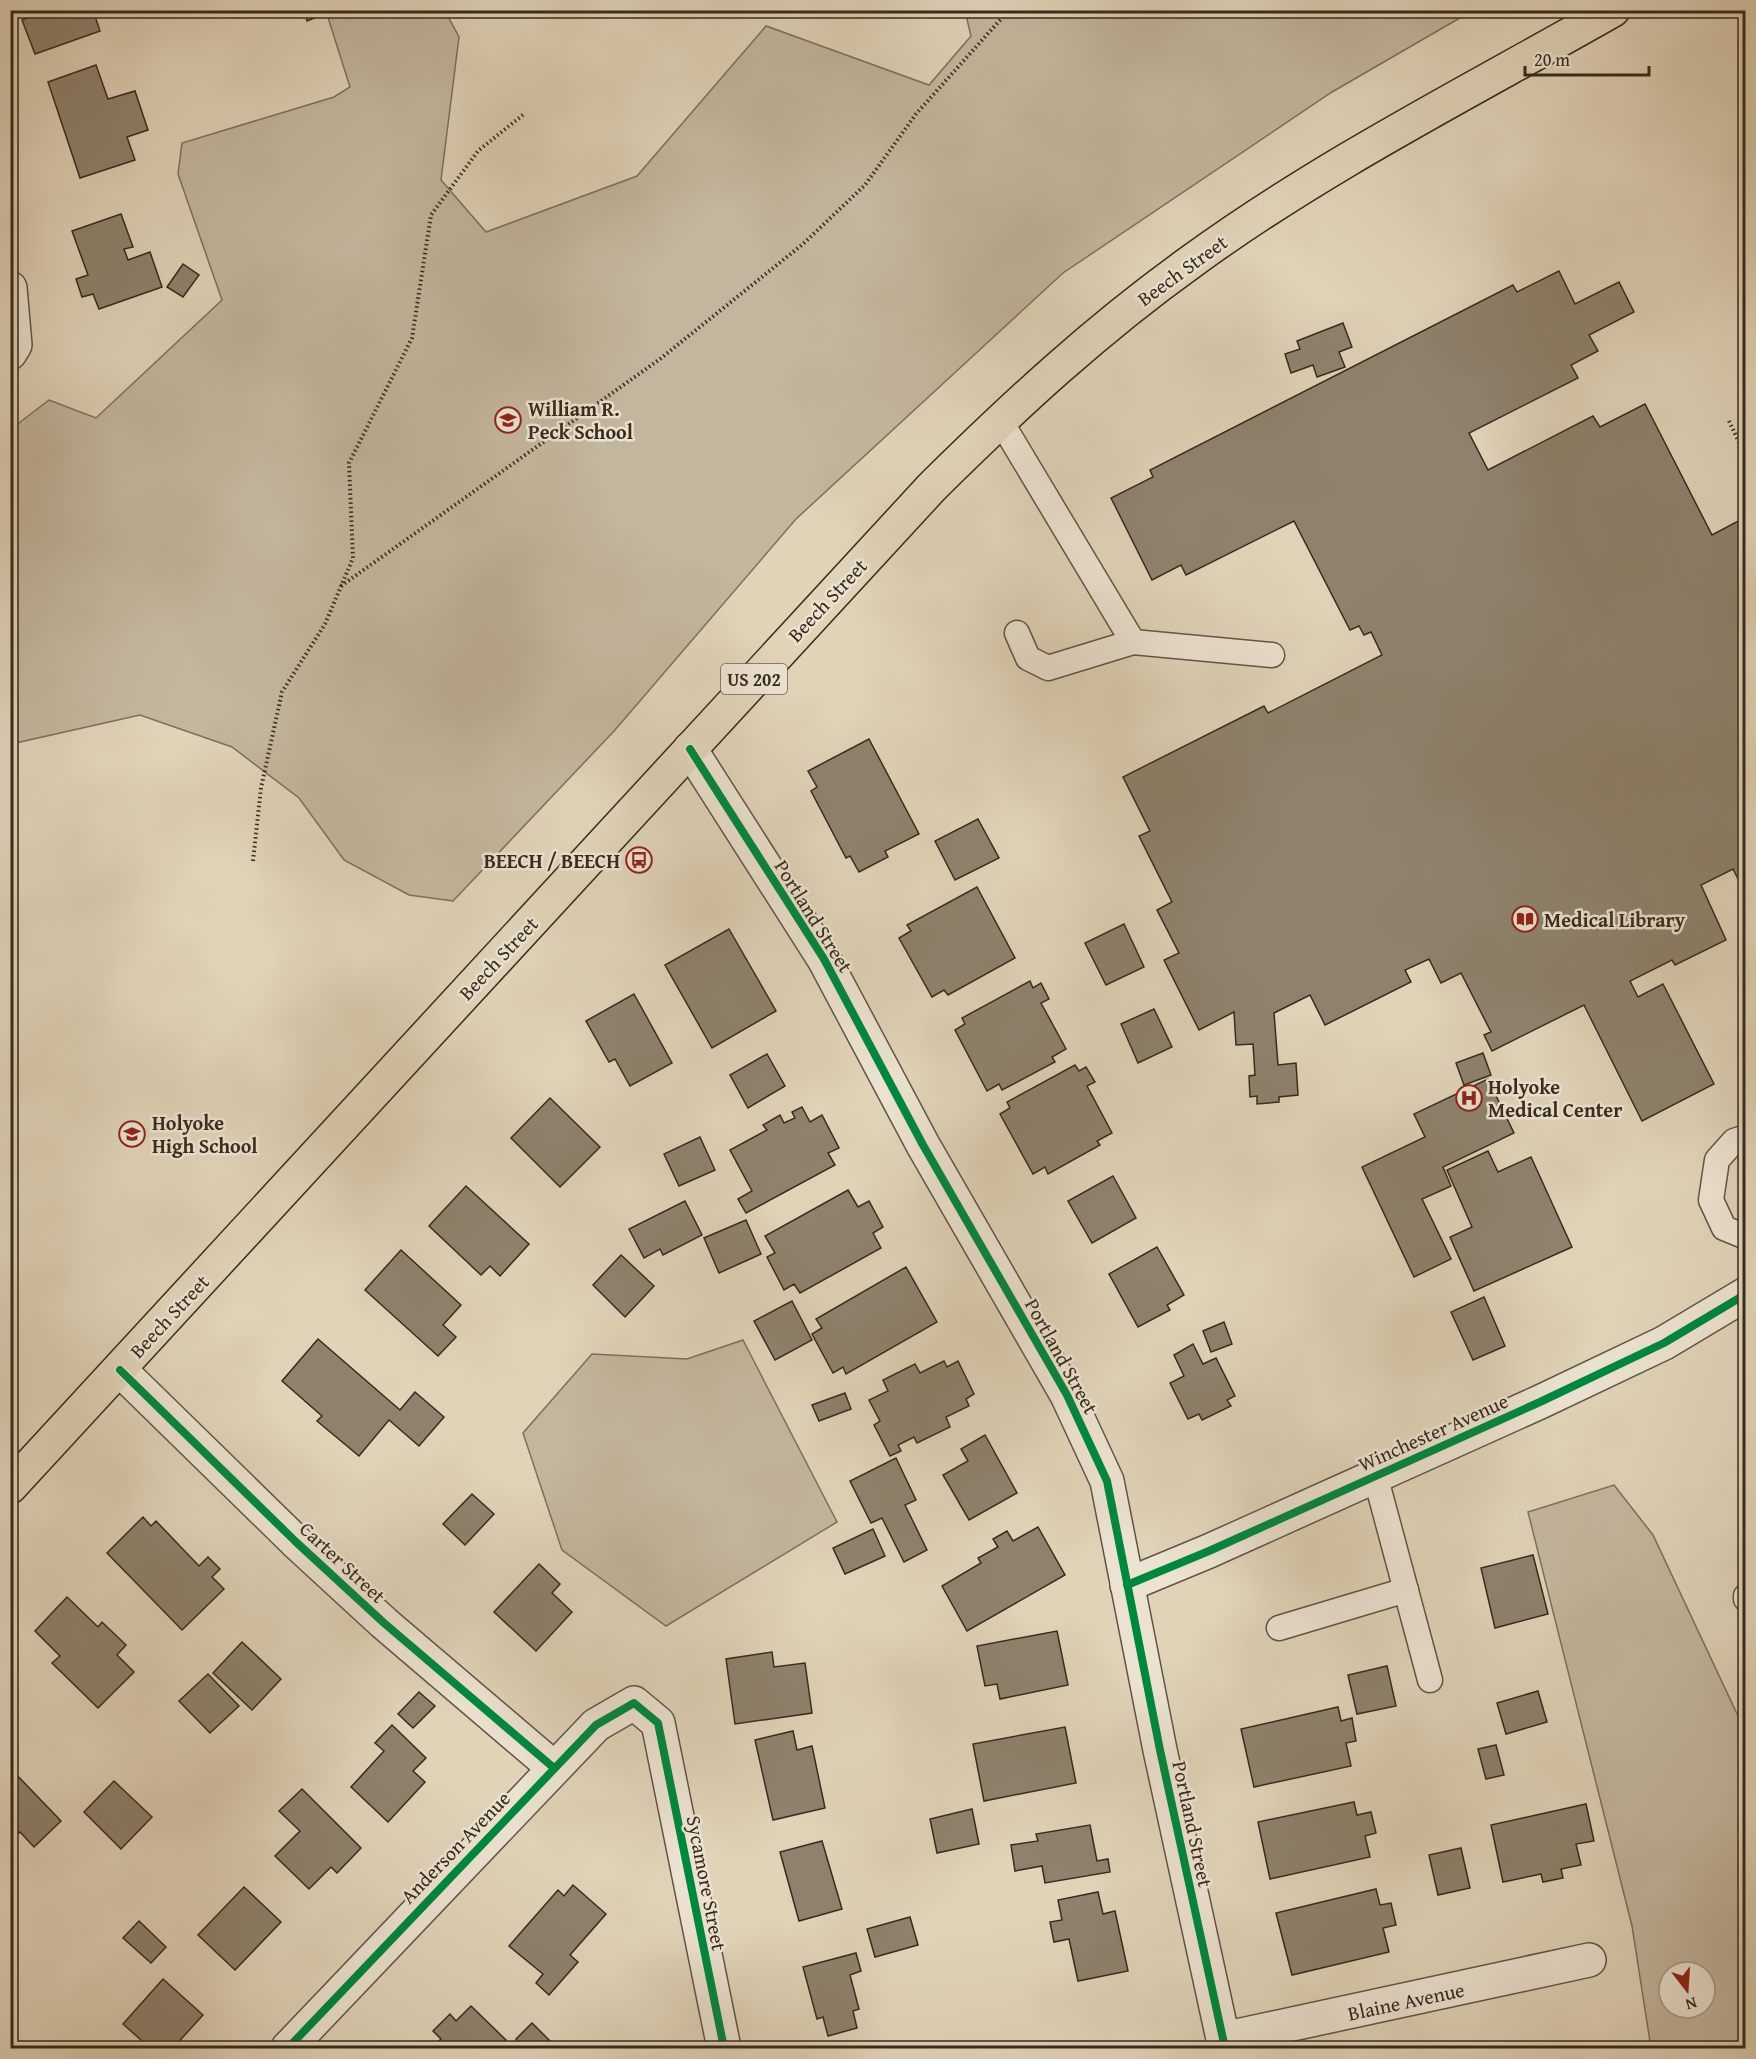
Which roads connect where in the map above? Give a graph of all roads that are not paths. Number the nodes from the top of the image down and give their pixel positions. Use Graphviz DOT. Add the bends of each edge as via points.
graph roads {
  1 [pos="1613,10"];
  2 [pos="10,288"];
  3 [pos="10,353"];
  4 [pos="1000,420"];
  5 [pos="1017,633"];
  6 [pos="1133,642"];
  7 [pos="1272,655"];
  8 [pos="690,748"];
  9 [pos="1746,1137"];
  10 [pos="1746,1237"];
  11 [pos="1746,1294"];
  12 [pos="120,1370"];
  13 [pos="1375,1475"];
  14 [pos="10,1487"];
  15 [pos="1127,1585"];
  16 [pos="1406,1590"];
  17 [pos="1279,1628"];
  18 [pos="1430,1680"];
  19 [pos="658,1723"];
  20 [pos="554,1768"];
  21 [pos="1589,1960"];
  22 [pos="1224,2044"];
  23 [pos="288,2049"];
  24 [pos="724,2049"];
  1 -- 4 [label="main road, Beech Street / US 202" via="1328,171 1192,260 1085,344"];
  2 -- 3 [label="street" via="15,345"];
  4 -- 6 [label="lane"];
  4 -- 8 [label="main road, Beech Street / US 202" via="932,487"];
  5 -- 6 [label="lane" via="1028,658 1048,668"];
  6 -- 7 [label="lane"];
  8 -- 12 [label="main road, Beech Street / US 202"];
  8 -- 15 [label="street, Portland Street" via="824,959 923,1145 1067,1395 1107,1481"];
  9 -- 10 [label="lane" via="1734,1141 1717,1160 1711,1200 1724,1228"];
  11 -- 13 [label="street, Winchester Avenue" via="1664,1343"];
  12 -- 14 [label="main road, Beech Street / US 202"];
  12 -- 20 [label="street, Carter Street" via="384,1623"];
  13 -- 15 [label="street, Winchester Avenue"];
  13 -- 16 [label="lane"];
  15 -- 22 [label="street, Portland Street"];
  16 -- 17 [label="lane"];
  16 -- 18 [label="lane"];
  19 -- 20 [label="street, Anderson Avenue" via="634,1703 596,1725"];
  19 -- 24 [label="street, Sycamore Street"];
  20 -- 23 [label="street, Anderson Avenue"];
  21 -- 22 [label="street, Blaine Avenue"];
}
